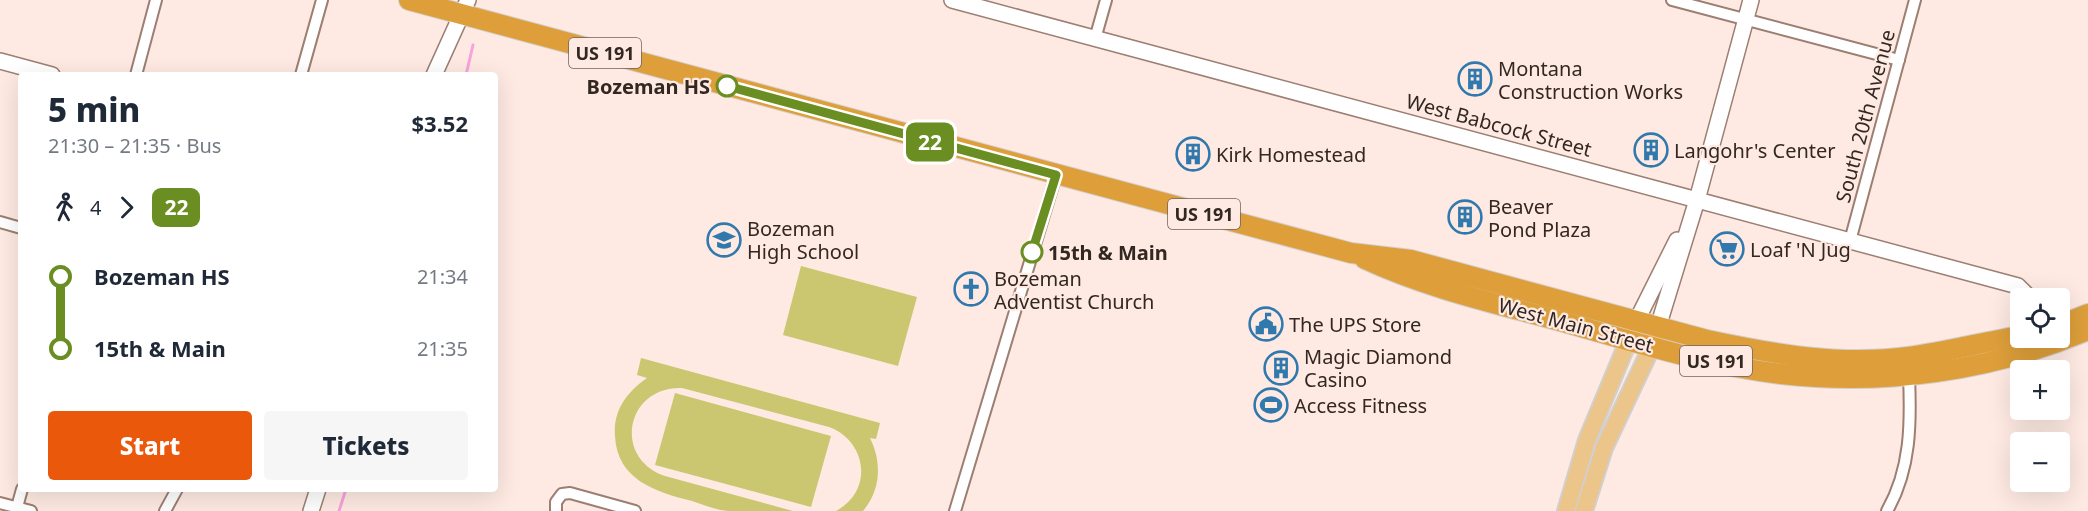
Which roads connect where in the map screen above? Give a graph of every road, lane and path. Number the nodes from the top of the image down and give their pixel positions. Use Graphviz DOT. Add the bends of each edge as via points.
graph roads {
  1 [pos="156,0"];
  2 [pos="322,0"];
  3 [pos="409,0"];
  4 [pos="952,0"];
  5 [pos="1106,0"];
  6 [pos="1672,0"];
  7 [pos="1750,0"];
  8 [pos="1915,0"];
  9 [pos="465,7"];
  10 [pos="1745,20"];
  11 [pos="1095,39"];
  12 [pos="1899,60"];
  13 [pos="0,61"];
  14 [pos="41,72"];
  15 [pos="137,72"];
  16 [pos="303,72"];
  17 [pos="435,72"];
  18 [pos="1056,175"];
  19 [pos="1697,200"];
  20 [pos="0,222"];
  21 [pos="18,227"];
  22 [pos="1850,241"];
  23 [pos="1352,253"];
  24 [pos="2020,288"];
  25 [pos="2088,314"];
  26 [pos="1637,320"];
  27 [pos="2070,321"];
  28 [pos="1658,327"];
  29 [pos="2088,330"];
  30 [pos="2070,335"];
  31 [pos="2010,338"];
  32 [pos="1629,340"];
  33 [pos="1652,346"];
  34 [pos="2027,348"];
  35 [pos="1909,376"];
  36 [pos="21,492"];
  37 [pos="175,492"];
  38 [pos="317,492"];
  39 [pos="0,503"];
  40 [pos="16,509"];
  41 [pos="31,511"];
  42 [pos="165,511"];
  43 [pos="311,511"];
  44 [pos="556,511"];
  45 [pos="635,511"];
  46 [pos="955,511"];
  47 [pos="1566,511"];
  48 [pos="1584,511"];
  49 [pos="1887,511"];
  1 -- 15 [label="street"];
  2 -- 16 [label="street"];
  3 -- 9 [label="highway, West Main Street / US 191"];
  4 -- 11 [label="street, West Babcock Street"];
  5 -- 11 [label="street"];
  6 -- 10 [label="street"];
  7 -- 10 [label="street"];
  8 -- 12 [label="street, South 20th Avenue"];
  9 -- 17 [label="street"];
  9 -- 18 [label="highway, West Main Street / US 191"];
  10 -- 12 [label="street"];
  10 -- 19 [label="street"];
  11 -- 19 [label="street, West Babcock Street"];
  12 -- 22 [label="street, South 20th Avenue"];
  13 -- 14 [label="street"];
  18 -- 23 [label="highway, West Main Street / US 191"];
  18 -- 46 [label="street"];
  19 -- 22 [label="street, West Babcock Street"];
  19 -- 26 [label="street"];
  19 -- 28 [label="street"];
  20 -- 21 [label="street"];
  22 -- 24 [label="street, West Babcock Street"];
  23 -- 26 [label="highway, West Main Street / US 191" via="1411,260"];
  23 -- 32 [label="highway, West Main Street / US 191" via="1406,279"];
  25 -- 27 [label="highway"];
  26 -- 28 [label="highway, West Main Street / US 191"];
  26 -- 32 [label="main road"];
  28 -- 31 [label="highway, West Main Street / US 191" via="1784,355 1849,360 1907,357"];
  28 -- 33 [label="main road"];
  29 -- 30 [label="highway, West Main Street / US 191"];
  32 -- 33 [label="highway, West Main Street / US 191"];
  32 -- 47 [label="main road" via="1587,440"];
  33 -- 35 [label="highway, West Main Street / US 191" via="1781,374"];
  33 -- 48 [label="main road" via="1604,448"];
  34 -- 35 [label="highway, West Main Street / US 191" via="1955,369"];
  35 -- 49 [label="street" via="1908,457"];
  36 -- 40 [label="street"];
  37 -- 42 [label="street"];
  38 -- 43 [label="street"];
  39 -- 40 [label="street"];
  40 -- 41 [label="street"];
  44 -- 45 [label="street" via="562,494 570,494"];
}
